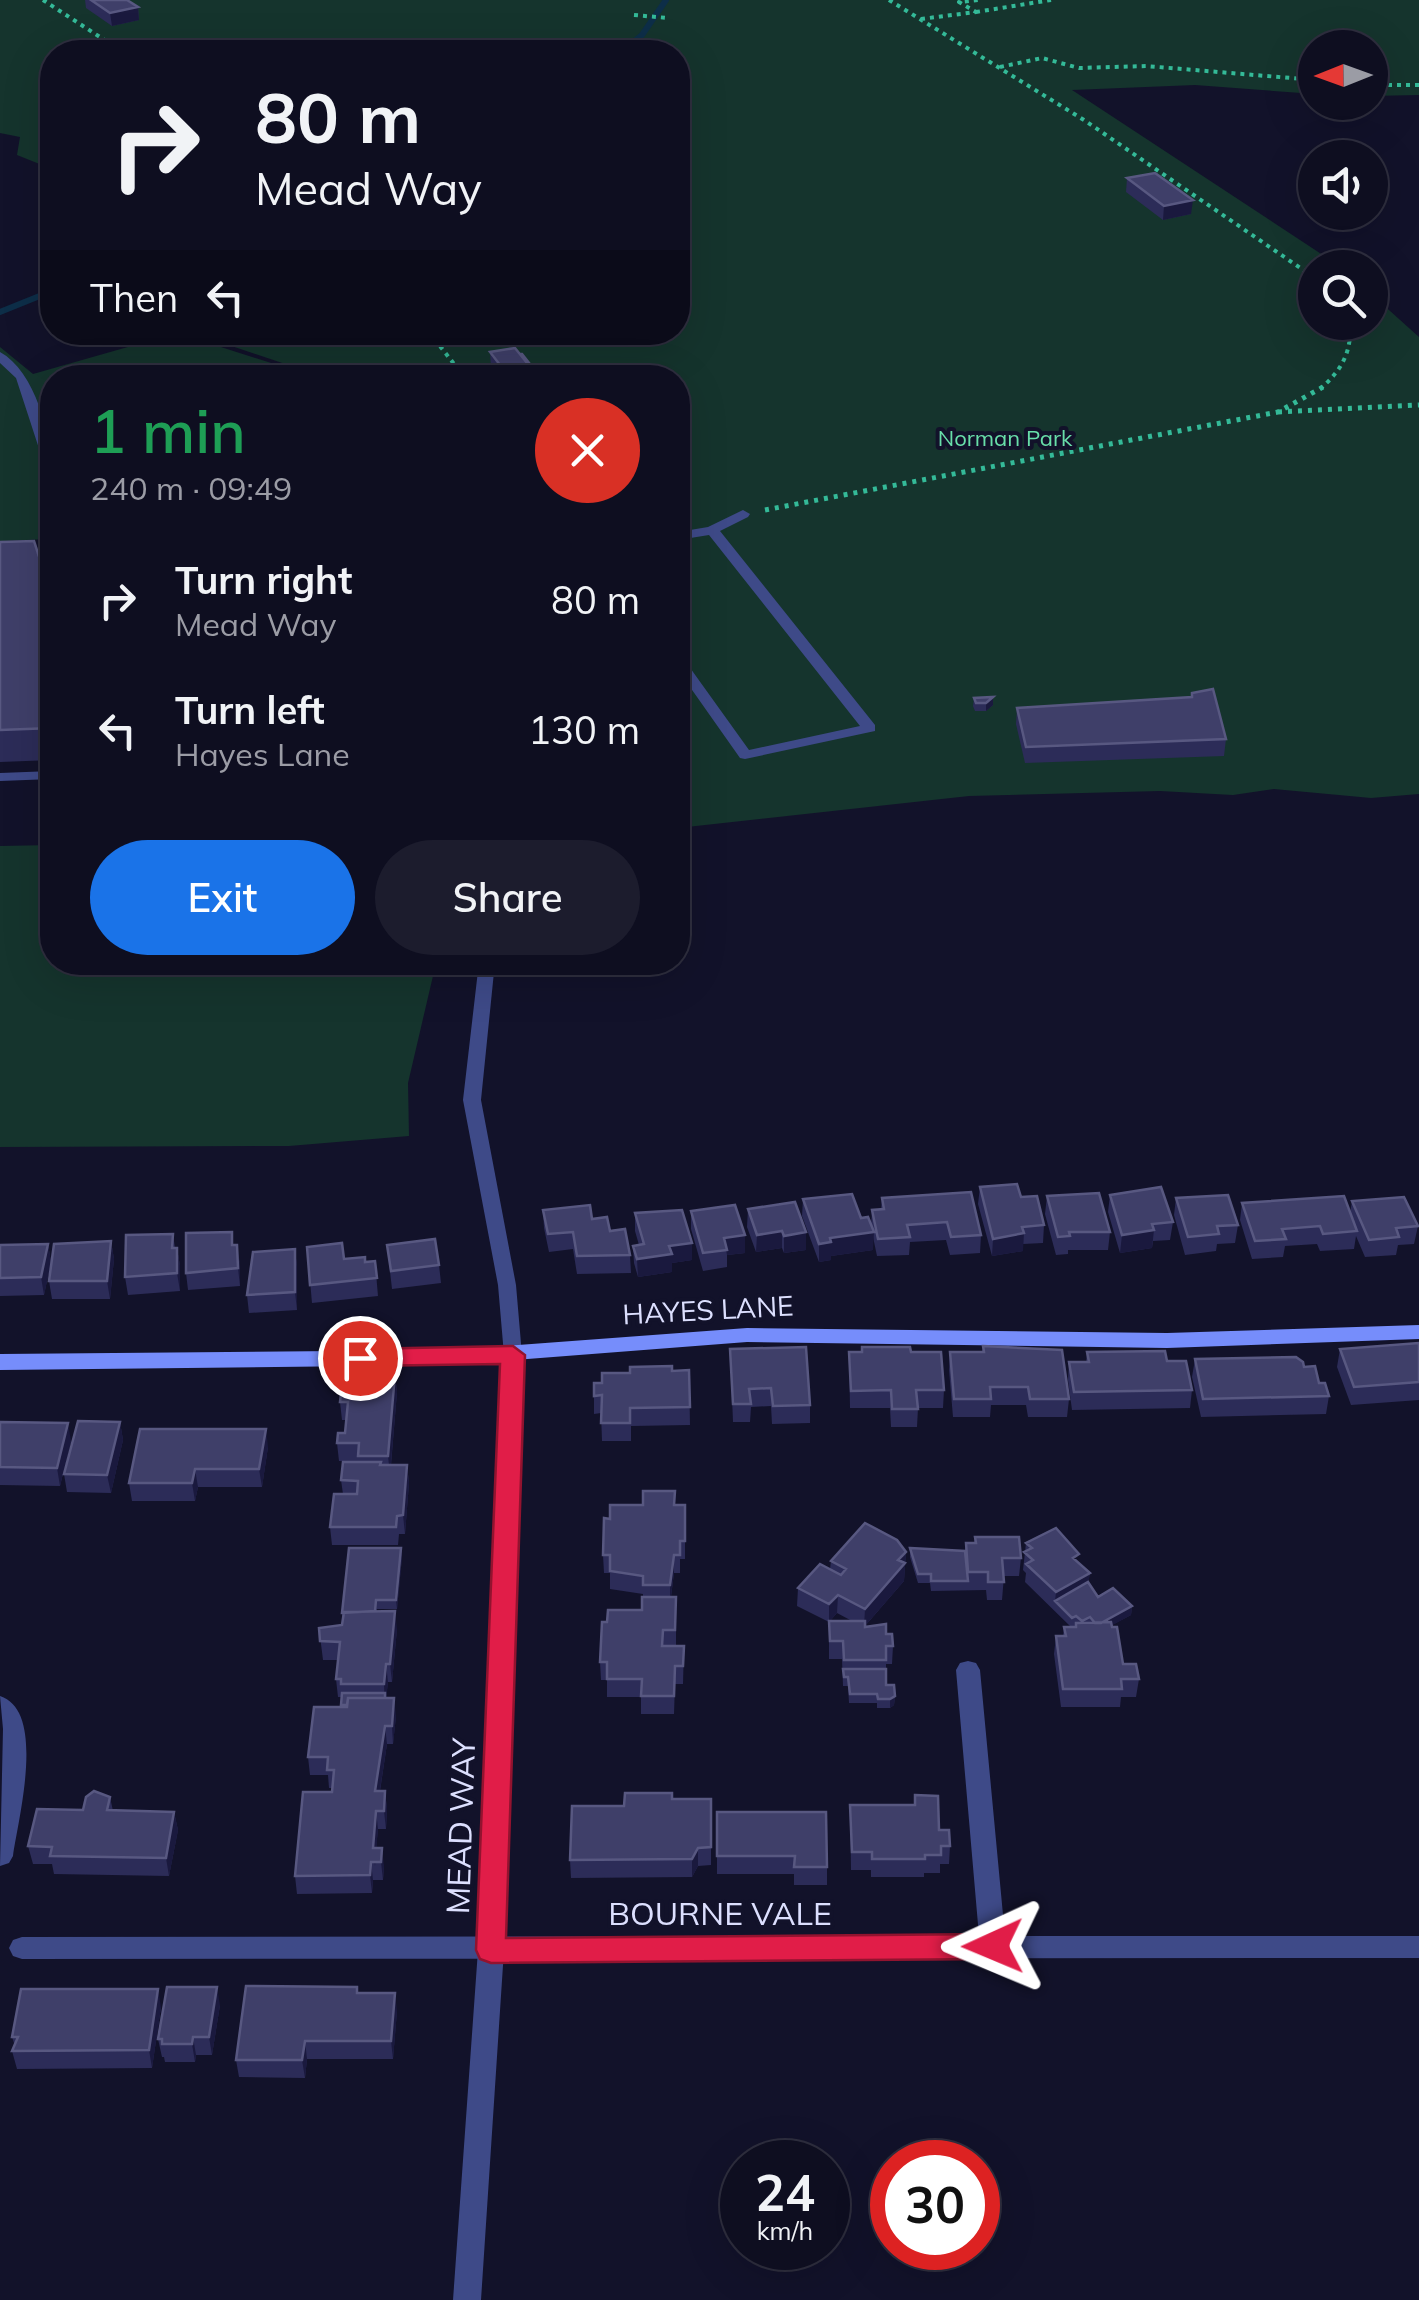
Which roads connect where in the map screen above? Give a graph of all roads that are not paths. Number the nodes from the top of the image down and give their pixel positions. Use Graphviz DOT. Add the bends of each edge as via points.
graph roads {
  1 [pos="0,356"];
  2 [pos="40,433"];
  3 [pos="743,514"];
  4 [pos="712,530"];
  5 [pos="690,534"];
  6 [pos="690,678"];
  7 [pos="694,684"];
  8 [pos="690,686"];
  9 [pos="40,775"];
  10 [pos="0,777"];
  11 [pos="486,975"];
  12 [pos="1419,1332"];
  13 [pos="513,1355"];
  14 [pos="0,1362"];
  15 [pos="968,1670"];
  16 [pos="0,1705"];
  17 [pos="5,1781"];
  18 [pos="0,1856"];
  19 [pos="993,1946"];
  20 [pos="1419,1947"];
  21 [pos="22,1948"];
  22 [pos="491,1950"];
  23 [pos="467,2300"];
  1 -- 2 [label="lane" via="22,377"];
  3 -- 4 [label="lane"];
  4 -- 5 [label="lane"];
  4 -- 7 [label="lane" via="870,728 745,755"];
  6 -- 7 [label="lane"];
  7 -- 8 [label="lane"];
  9 -- 10 [label="lane"];
  11 -- 13 [label="lane" via="472,1100 507,1285"];
  12 -- 13 [label="main road, HAYES LANE" via="1182,1341 740,1335"];
  13 -- 14 [label="main road, HAYES LANE"];
  13 -- 22 [label="street, MEAD WAY"];
  15 -- 19 [label="street"];
  16 -- 17 [label="street" via="15,1728"];
  17 -- 18 [label="street"];
  19 -- 20 [label="street, BOURNE VALE"];
  19 -- 22 [label="street, BOURNE VALE"];
  21 -- 22 [label="street, BOURNE VALE"];
  22 -- 23 [label="street, MEAD WAY"];
}
